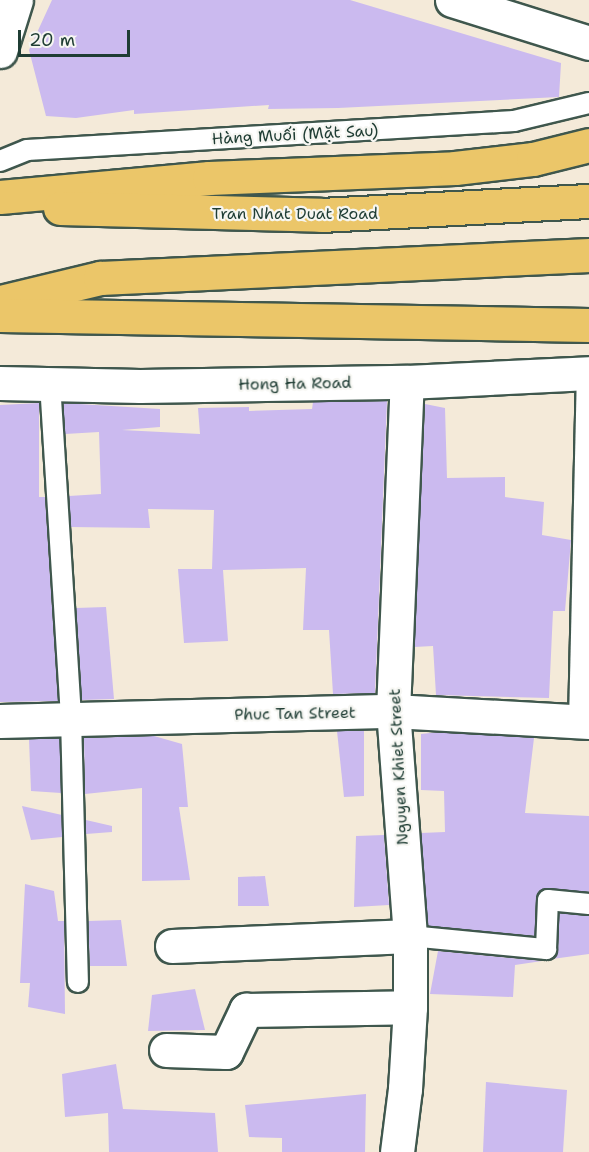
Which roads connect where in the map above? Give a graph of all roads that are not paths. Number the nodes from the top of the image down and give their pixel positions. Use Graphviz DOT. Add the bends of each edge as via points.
graph roads {
  1 [pos="16,0"];
  2 [pos="452,0"];
  3 [pos="589,43"];
  4 [pos="0,51"];
  5 [pos="589,103"];
  6 [pos="589,145"];
  7 [pos="0,161"];
  8 [pos="0,197"];
  9 [pos="589,201"];
  10 [pos="0,205"];
  11 [pos="589,255"];
  12 [pos="0,302"];
  13 [pos="0,315"];
  14 [pos="589,325"];
  15 [pos="588,373"];
  16 [pos="407,382"];
  17 [pos="0,383"];
  18 [pos="50,383"];
  19 [pos="393,711"];
  20 [pos="71,718"];
  21 [pos="0,721"];
  22 [pos="584,722"];
  23 [pos="589,904"];
  24 [pos="410,936"];
  25 [pos="172,946"];
  26 [pos="78,982"];
  27 [pos="410,1007"];
  28 [pos="166,1050"];
  29 [pos="397,1152"];
  1 -- 4 [label="street"];
  2 -- 3 [label="street"];
  5 -- 7 [label="lane, Hàng Muối (Mặt Sau)" via="514,121 27,150"];
  6 -- 8 [label="main road" via="533,159 455,168 209,178"];
  9 -- 10 [label="main road, Tran Nhat Duat Road" via="321,215 212,215"];
  11 -- 12 [label="main road" via="100,278"];
  13 -- 14 [label="main road"];
  15 -- 16 [label="street, Hong Ha Road"];
  15 -- 22 [label="lane"];
  16 -- 18 [label="street, Hong Ha Road" via="140,386"];
  16 -- 19 [label="street, Nguyen Khiet Street"];
  17 -- 18 [label="street, Hong Ha Road"];
  18 -- 20 [label="lane"];
  19 -- 20 [label="street, Phuc Tan Street"];
  19 -- 22 [label="street, Phuc Tan Street"];
  19 -- 24 [label="street, Nguyen Khiet Street"];
  20 -- 21 [label="street, Phuc Tan Street"];
  20 -- 26 [label="lane"];
  23 -- 24 [label="lane" via="548,900 546,949"];
  24 -- 25 [label="street"];
  24 -- 27 [label="street, Nguyen Khiet Street"];
  27 -- 28 [label="street" via="246,1010 226,1052"];
  27 -- 29 [label="street, Nguyen Khiet Street"];
}
